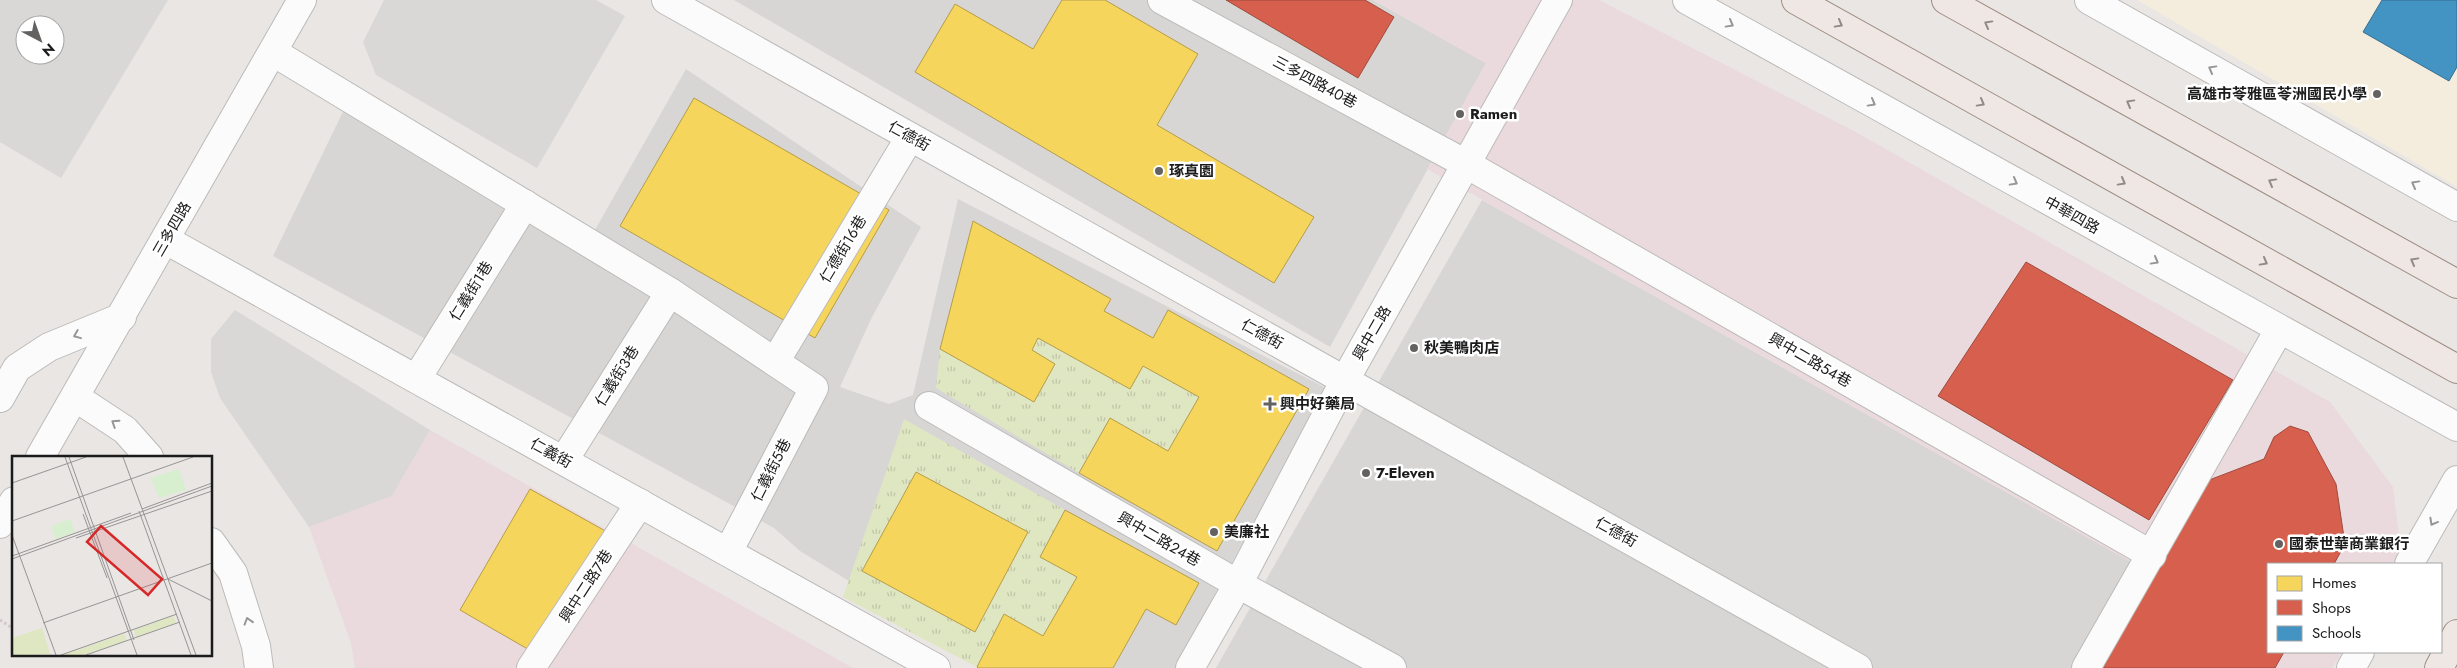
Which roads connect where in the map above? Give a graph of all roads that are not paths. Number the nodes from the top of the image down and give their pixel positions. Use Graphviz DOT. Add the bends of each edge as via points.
graph roads {
  1 [pos="302,0"];
  2 [pos="669,0"];
  3 [pos="1162,0"];
  4 [pos="1558,0"];
  5 [pos="1687,0"];
  6 [pos="1796,0"];
  7 [pos="1946,0"];
  8 [pos="2089,0"];
  9 [pos="273,52"];
  10 [pos="910,137"];
  11 [pos="1468,165"];
  12 [pos="525,204"];
  13 [pos="2457,207"];
  14 [pos="166,240"];
  15 [pos="2457,284"];
  16 [pos="670,292"];
  17 [pos="122,317"];
  18 [pos="2279,330"];
  19 [pos="775,362"];
  20 [pos="2457,369"];
  21 [pos="417,378"];
  22 [pos="1345,380"];
  23 [pos="75,397"];
  24 [pos="0,398"];
  25 [pos="929,406"];
  26 [pos="2457,427"];
  27 [pos="41,456"];
  28 [pos="148,456"];
  29 [pos="564,460"];
  30 [pos="2457,480"];
  31 [pos="640,503"];
  32 [pos="12,504"];
  33 [pos="0,524"];
  34 [pos="212,543"];
  35 [pos="728,552"];
  36 [pos="2152,555"];
  37 [pos="2410,563"];
  38 [pos="1238,584"];
  39 [pos="2457,634"];
  40 [pos="2359,653"];
  41 [pos="259,668"];
  42 [pos="531,668"];
  43 [pos="936,668"];
  44 [pos="1190,668"];
  45 [pos="1392,668"];
  46 [pos="1858,668"];
  47 [pos="2086,668"];
  48 [pos="2351,668"];
  49 [pos="2439,668"];
  1 -- 9 [label="street, 三多四路"];
  2 -- 10 [label="street, 仁德街"];
  3 -- 11 [label="street, 三多四路40巷"];
  4 -- 11 [label="street, 興中二路"];
  5 -- 18 [label="street, 中華四路, one-way"];
  6 -- 20 [label="main road, one-way"];
  15 -- 7 [label="main road, one-way"];
  13 -- 8 [label="street, one-way"];
  9 -- 12 [label="street"];
  9 -- 14 [label="street, 三多四路"];
  10 -- 19 [label="street, 仁德街16巷"];
  10 -- 22 [label="street, 仁德街"];
  11 -- 22 [label="street, 興中二路"];
  11 -- 36 [label="street, 興中二路54巷"];
  12 -- 16 [label="street"];
  12 -- 21 [label="street, 仁義街1巷"];
  14 -- 17 [label="street, 三多四路"];
  14 -- 21 [label="street, 仁義街"];
  16 -- 19 [label="street"];
  16 -- 29 [label="street, 仁義街3巷"];
  17 -- 23 [label="street, 三多四路"];
  17 -- 24 [label="street, one-way" via="49,347 25,362 17,368"];
  18 -- 26 [label="street, 中華四路"];
  18 -- 36 [label="street"];
  19 -- 35 [label="street, 仁義街5巷" via="814,388"];
  21 -- 29 [label="street, 仁義街"];
  22 -- 38 [label="street, 興中二路"];
  22 -- 46 [label="street, 仁德街"];
  23 -- 27 [label="street, 三多四路"];
  28 -- 23 [label="street, one-way" via="125,430"];
  25 -- 38 [label="street, 興中二路24巷"];
  29 -- 31 [label="street, 仁義街"];
  30 -- 37 [label="street, one-way"];
  31 -- 35 [label="street, 仁義街"];
  31 -- 42 [label="street, 興中二路7巷"];
  32 -- 33 [label="street"];
  41 -- 34 [label="street, one-way" via="256,646 233,573"];
  35 -- 43 [label="street, 仁義街"];
  36 -- 47 [label="street"];
  38 -- 44 [label="street, 興中二路"];
  38 -- 45 [label="street, 興中二路24巷"];
  39 -- 49 [label="main road"];
  40 -- 48 [label="street"];
}
